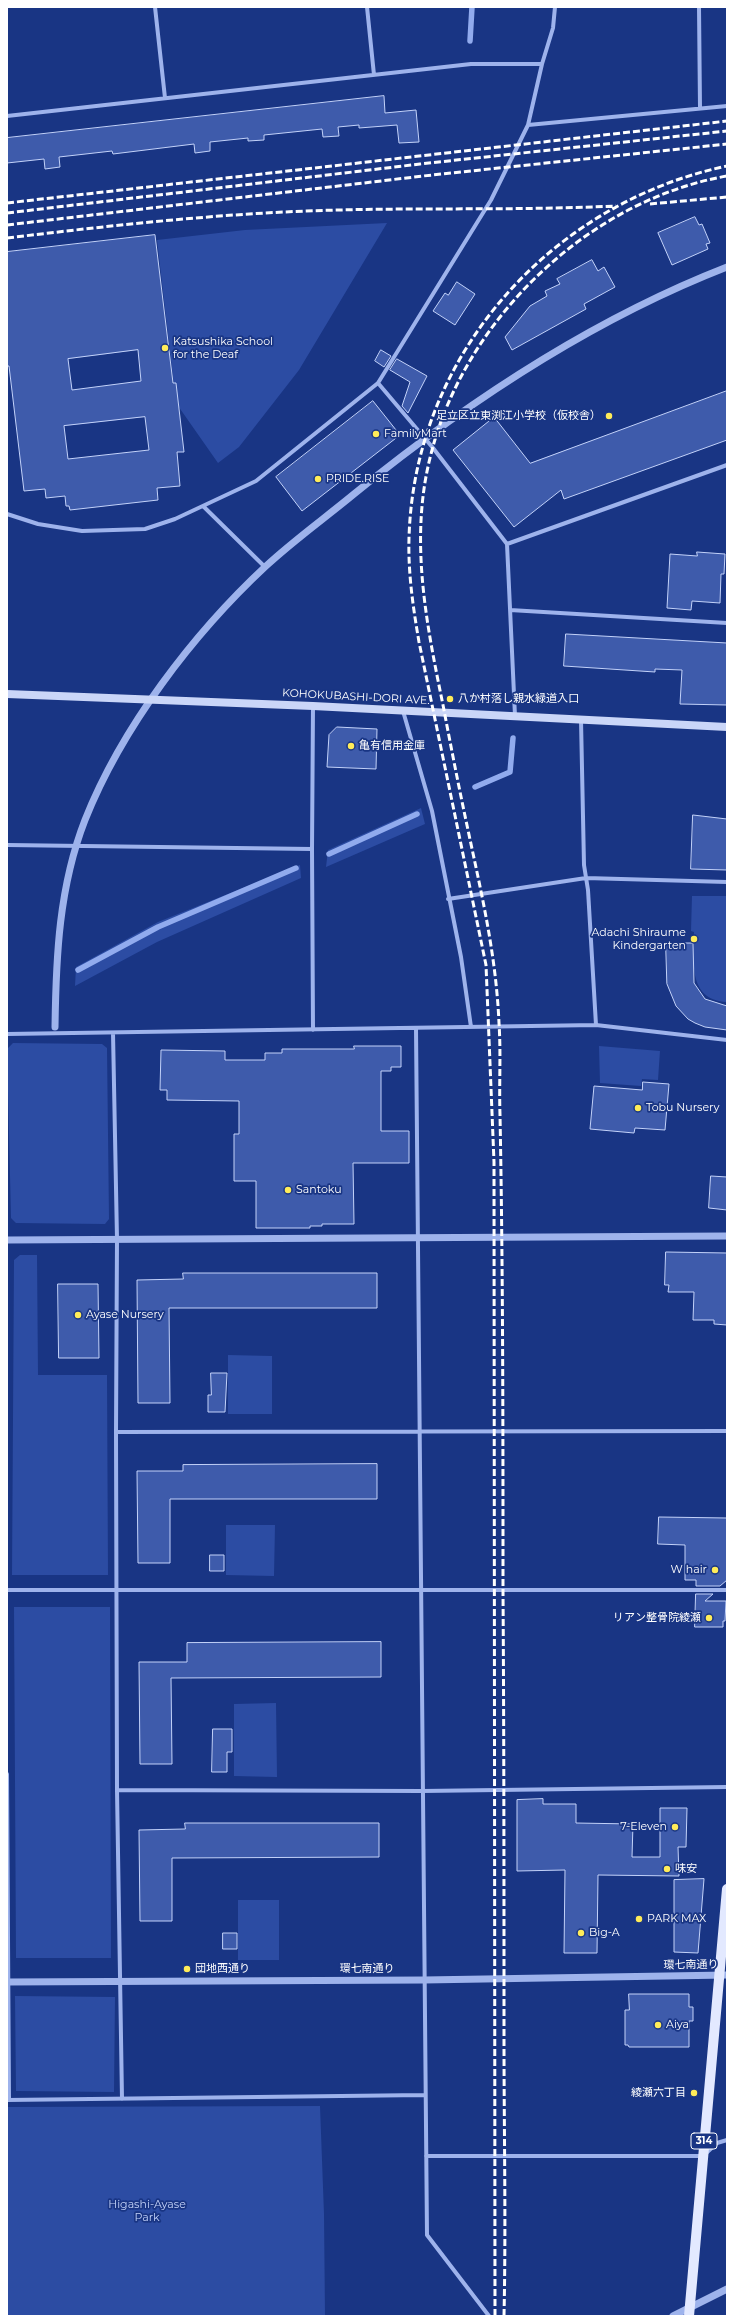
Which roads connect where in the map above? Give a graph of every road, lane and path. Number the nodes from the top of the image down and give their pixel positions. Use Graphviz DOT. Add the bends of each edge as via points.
graph roads {
  1 [pos="155,7"];
  2 [pos="367,7"];
  3 [pos="555,7"];
  4 [pos="699,7"];
  5 [pos="542,64"];
  6 [pos="374,75"];
  7 [pos="164,98"];
  8 [pos="727,106"];
  9 [pos="700,108"];
  10 [pos="7,116"];
  11 [pos="528,125"];
  12 [pos="727,267"];
  13 [pos="378,383"];
  14 [pos="425,438"];
  15 [pos="727,465"];
  16 [pos="204,507"];
  17 [pos="7,514"];
  18 [pos="507,544"];
  19 [pos="265,567"];
  20 [pos="510,610"];
  21 [pos="727,623"];
  22 [pos="7,694"];
  23 [pos="152,699"];
  24 [pos="313,706"];
  25 [pos="403,710"];
  26 [pos="515,716"];
  27 [pos="581,720"];
  28 [pos="727,727"];
  29 [pos="7,845"];
  30 [pos="76,846"];
  31 [pos="312,849"];
  32 [pos="586,878"];
  33 [pos="727,882"];
  34 [pos="448,900"];
  35 [pos="596,1025"];
  36 [pos="471,1027"];
  37 [pos="416,1028"];
  38 [pos="55,1030"];
  39 [pos="314,1030"];
  40 [pos="113,1033"];
  41 [pos="7,1034"];
  42 [pos="727,1040"];
  43 [pos="727,1236"];
  44 [pos="418,1238"];
  45 [pos="117,1239"];
  46 [pos="7,1240"];
  47 [pos="727,1431"];
  48 [pos="116,1432"];
  49 [pos="419,1432"];
  50 [pos="7,1590"];
  51 [pos="420,1590"];
  52 [pos="727,1590"];
  53 [pos="117,1591"];
  54 [pos="7,1774"];
  55 [pos="727,1787"];
  56 [pos="117,1790"];
  57 [pos="422,1791"];
  58 [pos="7,1793"];
  59 [pos="727,1889"];
  60 [pos="723,1976"];
  61 [pos="424,1980"];
  62 [pos="8,1982"];
  63 [pos="120,1982"];
  64 [pos="424,2095"];
  65 [pos="8,2100"];
  66 [pos="122,2100"];
  67 [pos="727,2140"];
  68 [pos="426,2156"];
  69 [pos="702,2156"];
  70 [pos="727,2289"];
  71 [pos="690,2312"];
  72 [pos="489,2316"];
  73 [pos="673,2316"];
  1 -- 7 [label="street"];
  2 -- 6 [label="street"];
  3 -- 5 [label="street" via="553,28"];
  4 -- 9 [label="street"];
  5 -- 6 [label="street" via="471,64"];
  5 -- 11 [label="street"];
  6 -- 7 [label="street"];
  7 -- 10 [label="street"];
  8 -- 9 [label="street"];
  9 -- 11 [label="street"];
  11 -- 13 [label="street" via="491,200"];
  12 -- 14 [label="street" via="659,296 610,321 478,399"];
  13 -- 14 [label="street"];
  13 -- 16 [label="street" via="256,481"];
  14 -- 18 [label="street"];
  14 -- 19 [label="street"];
  15 -- 18 [label="street"];
  16 -- 17 [label="street" via="145,529 119,531 61,529"];
  16 -- 19 [label="street"];
  18 -- 20 [label="street"];
  19 -- 23 [label="street" via="220,612"];
  20 -- 21 [label="street"];
  20 -- 26 [label="street"];
  22 -- 23 [label="main road, KOHOKUBASHI-DORI AVE."];
  23 -- 24 [label="main road, KOHOKUBASHI-DORI AVE."];
  23 -- 30 [label="street" via="100,787"];
  24 -- 25 [label="main road, KOHOKUBASHI-DORI AVE."];
  24 -- 31 [label="street"];
  25 -- 26 [label="main road, KOHOKUBASHI-DORI AVE."];
  25 -- 34 [label="street" via="432,811"];
  26 -- 27 [label="main road, KOHOKUBASHI-DORI AVE."];
  27 -- 28 [label="main road, KOHOKUBASHI-DORI AVE."];
  27 -- 32 [label="street"];
  29 -- 30 [label="street"];
  30 -- 31 [label="street"];
  30 -- 38 [label="street" via="58,928"];
  31 -- 39 [label="street"];
  32 -- 33 [label="street"];
  32 -- 34 [label="street"];
  32 -- 35 [label="street"];
  34 -- 36 [label="street" via="461,957"];
  35 -- 36 [label="street"];
  35 -- 42 [label="street"];
  36 -- 37 [label="street"];
  37 -- 39 [label="street"];
  37 -- 44 [label="street"];
  38 -- 40 [label="street"];
  38 -- 41 [label="street"];
  39 -- 40 [label="street"];
  40 -- 45 [label="street"];
  43 -- 44 [label="street"];
  44 -- 45 [label="street"];
  44 -- 49 [label="street"];
  45 -- 46 [label="street"];
  45 -- 48 [label="street"];
  47 -- 49 [label="street"];
  48 -- 49 [label="street"];
  48 -- 53 [label="street"];
  49 -- 51 [label="street"];
  50 -- 53 [label="street"];
  51 -- 52 [label="street"];
  51 -- 53 [label="street"];
  51 -- 57 [label="street"];
  53 -- 56 [label="street"];
  54 -- 58 [label="street"];
  55 -- 57 [label="street"];
  56 -- 57 [label="street"];
  56 -- 63 [label="street"];
  57 -- 61 [label="street"];
  58 -- 62 [label="street"];
  59 -- 60 [label="main road, 314"];
  60 -- 61 [label="street, 環七南通り"];
  60 -- 69 [label="main road, 314"];
  61 -- 63 [label="street, 環七南通り"];
  61 -- 64 [label="street"];
  62 -- 63 [label="street, 環七南通り"];
  62 -- 65 [label="street"];
  63 -- 66 [label="street"];
  64 -- 66 [label="street"];
  64 -- 68 [label="street"];
  65 -- 66 [label="street"];
  67 -- 69 [label="street" via="717,2142"];
  68 -- 69 [label="street"];
  68 -- 72 [label="street" via="426,2235"];
  69 -- 71 [label="main road, 314"];
  70 -- 71 [label="street"];
  71 -- 73 [label="street"];
}
